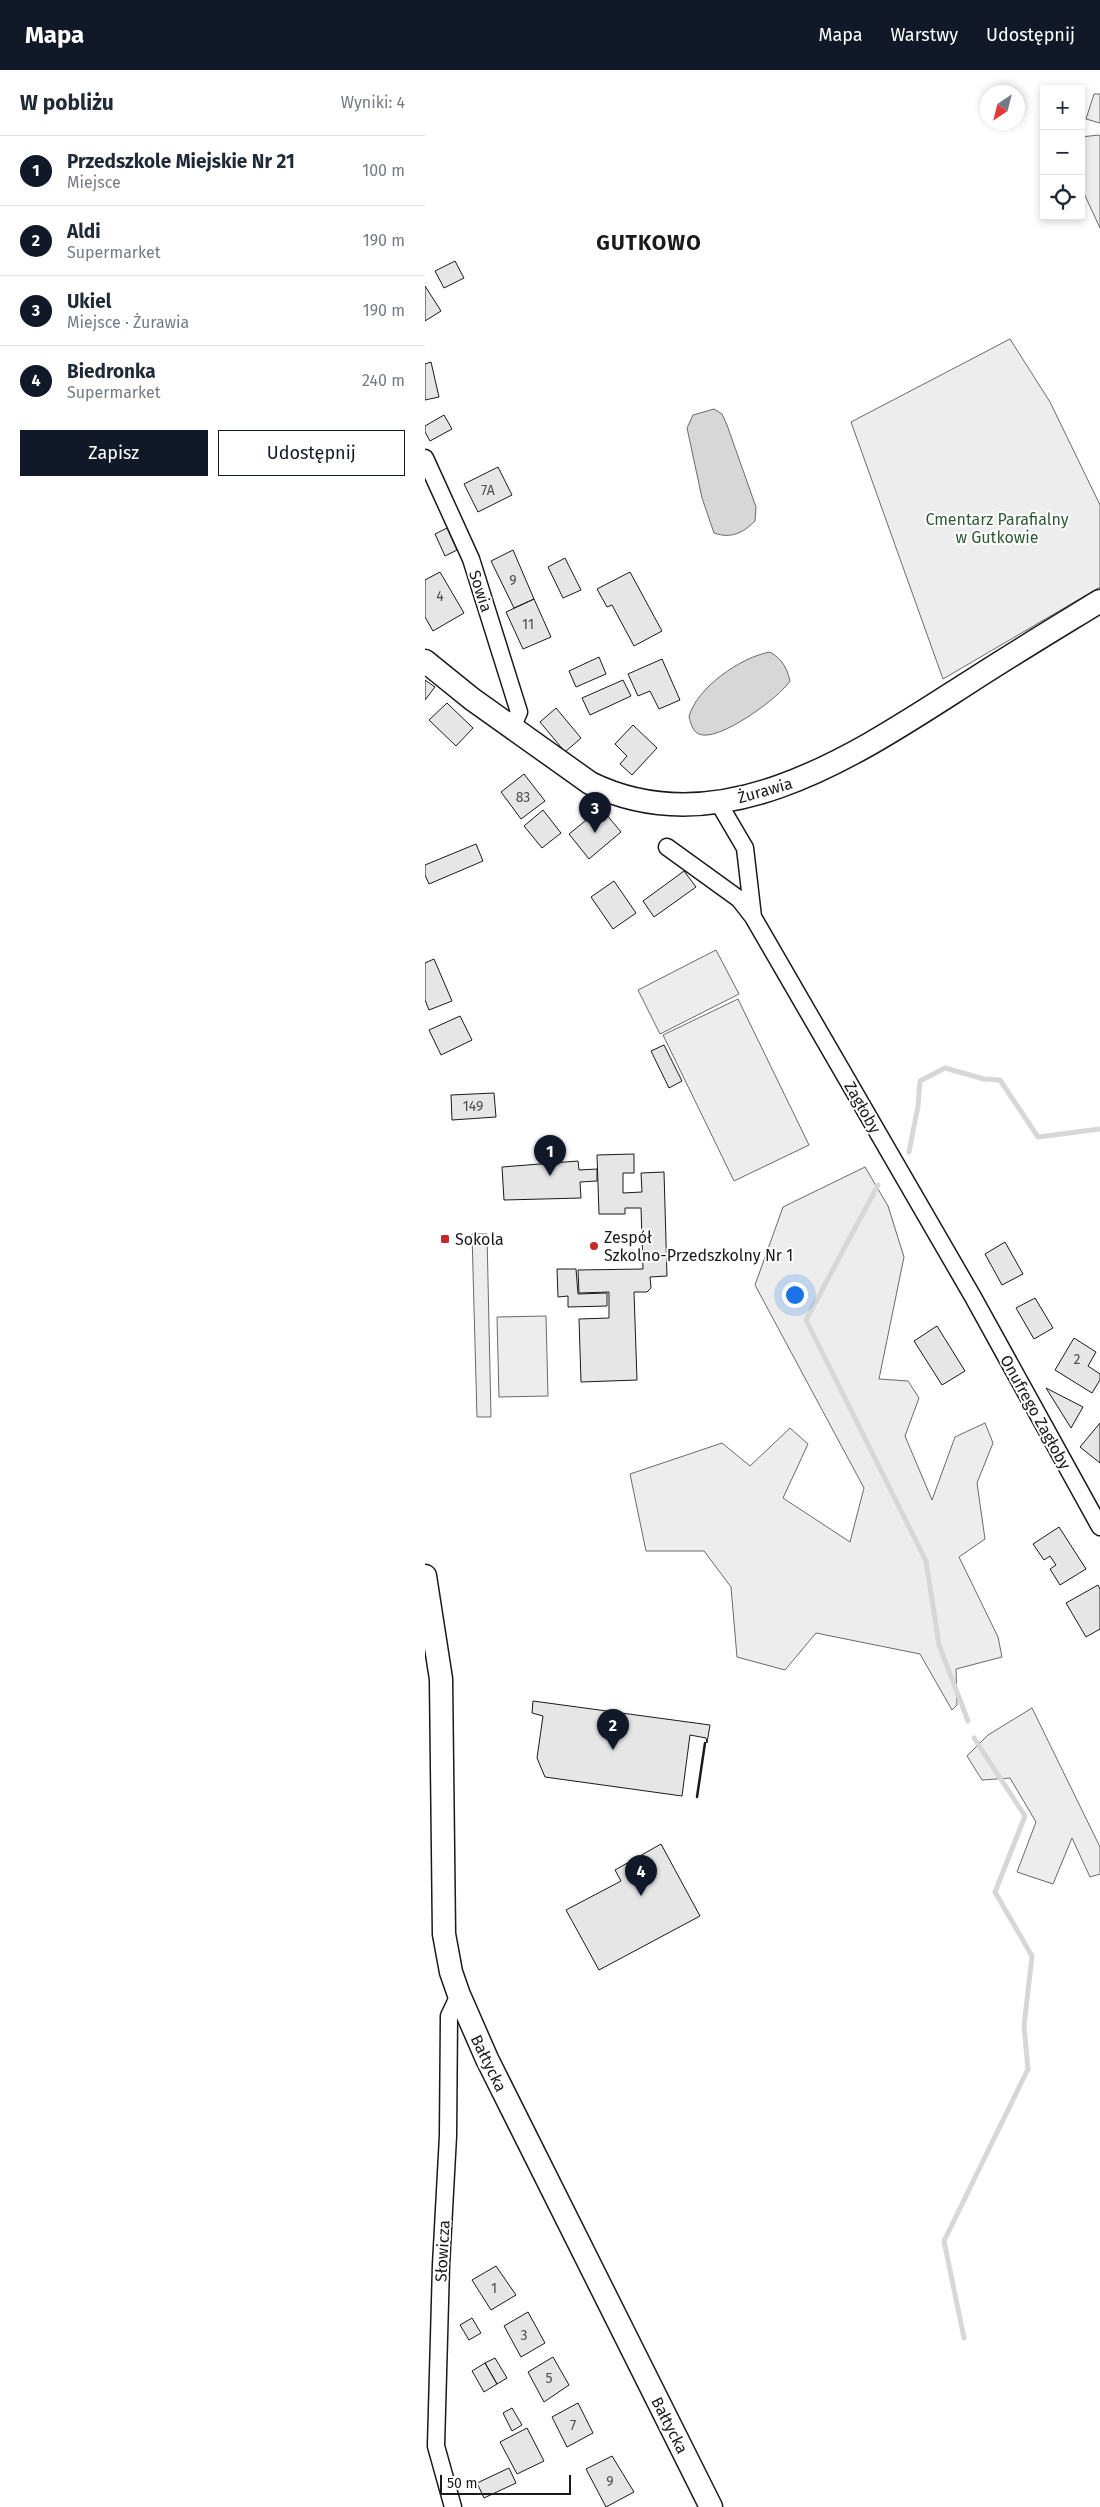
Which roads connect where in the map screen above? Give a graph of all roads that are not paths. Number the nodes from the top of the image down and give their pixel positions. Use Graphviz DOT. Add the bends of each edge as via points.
graph roads {
  1 [pos="425,458"];
  2 [pos="1100,601"];
  3 [pos="425,660"];
  4 [pos="512,728"];
  5 [pos="718,802"];
  6 [pos="667,847"];
  7 [pos="753,917"];
  8 [pos="973,1297"];
  9 [pos="1100,1527"];
  10 [pos="425,1576"];
  11 [pos="459,1995"];
  12 [pos="453,2507"];
  13 [pos="711,2507"];
  1 -- 4 [label="street, Sowia" via="477,577 519,712"];
  2 -- 5 [label="main road, Żurawia" via="940,702 834,764 789,784"];
  3 -- 4 [label="main road, Żurawia" via="472,700"];
  4 -- 5 [label="main road, Żurawia" via="590,782 618,795 655,802"];
  5 -- 7 [label="street, Zagłoby" via="745,848"];
  6 -- 7 [label="street, Zagłoby" via="739,899"];
  7 -- 8 [label="street, Zagłoby"];
  8 -- 9 [label="street, Onufrego Zagłoby"];
  10 -- 11 [label="main road, Bałtycka" via="441,1679 443,1934"];
  11 -- 12 [label="street, Słowicza" via="449,2016 448,2136 436,2446"];
  11 -- 13 [label="main road, Bałtycka" via="503,2092"];
}
